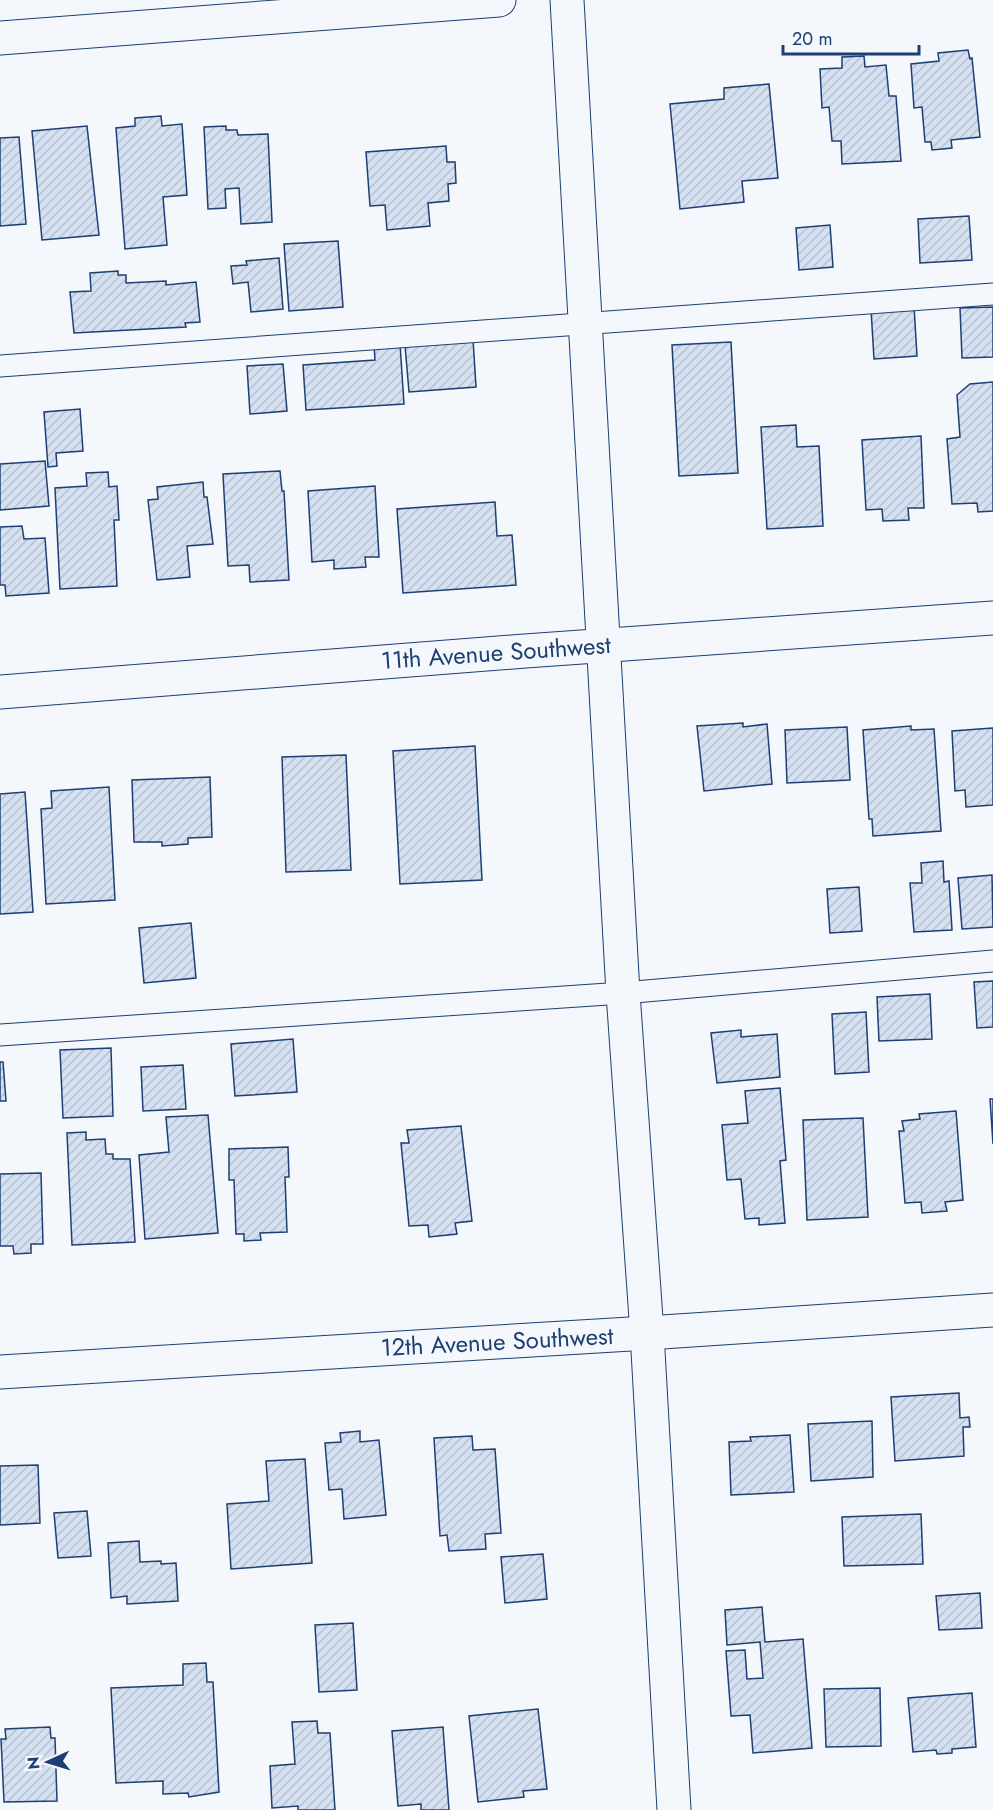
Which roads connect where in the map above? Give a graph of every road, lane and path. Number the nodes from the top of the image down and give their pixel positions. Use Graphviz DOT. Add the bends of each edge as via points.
graph roads {
  1 [pos="500,0"];
  2 [pos="567,0"];
  3 [pos="0,38"];
  4 [pos="993,294"];
  5 [pos="584,324"];
  6 [pos="0,366"];
  7 [pos="993,618"];
  8 [pos="604,645"];
  9 [pos="0,692"];
  10 [pos="993,961"];
  11 [pos="623,993"];
  12 [pos="0,1035"];
  13 [pos="993,1310"];
  14 [pos="647,1333"];
  15 [pos="0,1372"];
  16 [pos="674,1810"];
  1 -- 3 [label="street"];
  2 -- 5 [label="street"];
  4 -- 5 [label="lane"];
  5 -- 6 [label="lane"];
  5 -- 8 [label="street"];
  7 -- 8 [label="street, 11th Avenue Southwest"];
  8 -- 9 [label="street, 11th Avenue Southwest"];
  8 -- 11 [label="street"];
  10 -- 11 [label="lane"];
  11 -- 12 [label="lane"];
  11 -- 14 [label="street"];
  13 -- 14 [label="street, 12th Avenue Southwest"];
  14 -- 15 [label="street, 12th Avenue Southwest"];
  14 -- 16 [label="street"];
}
